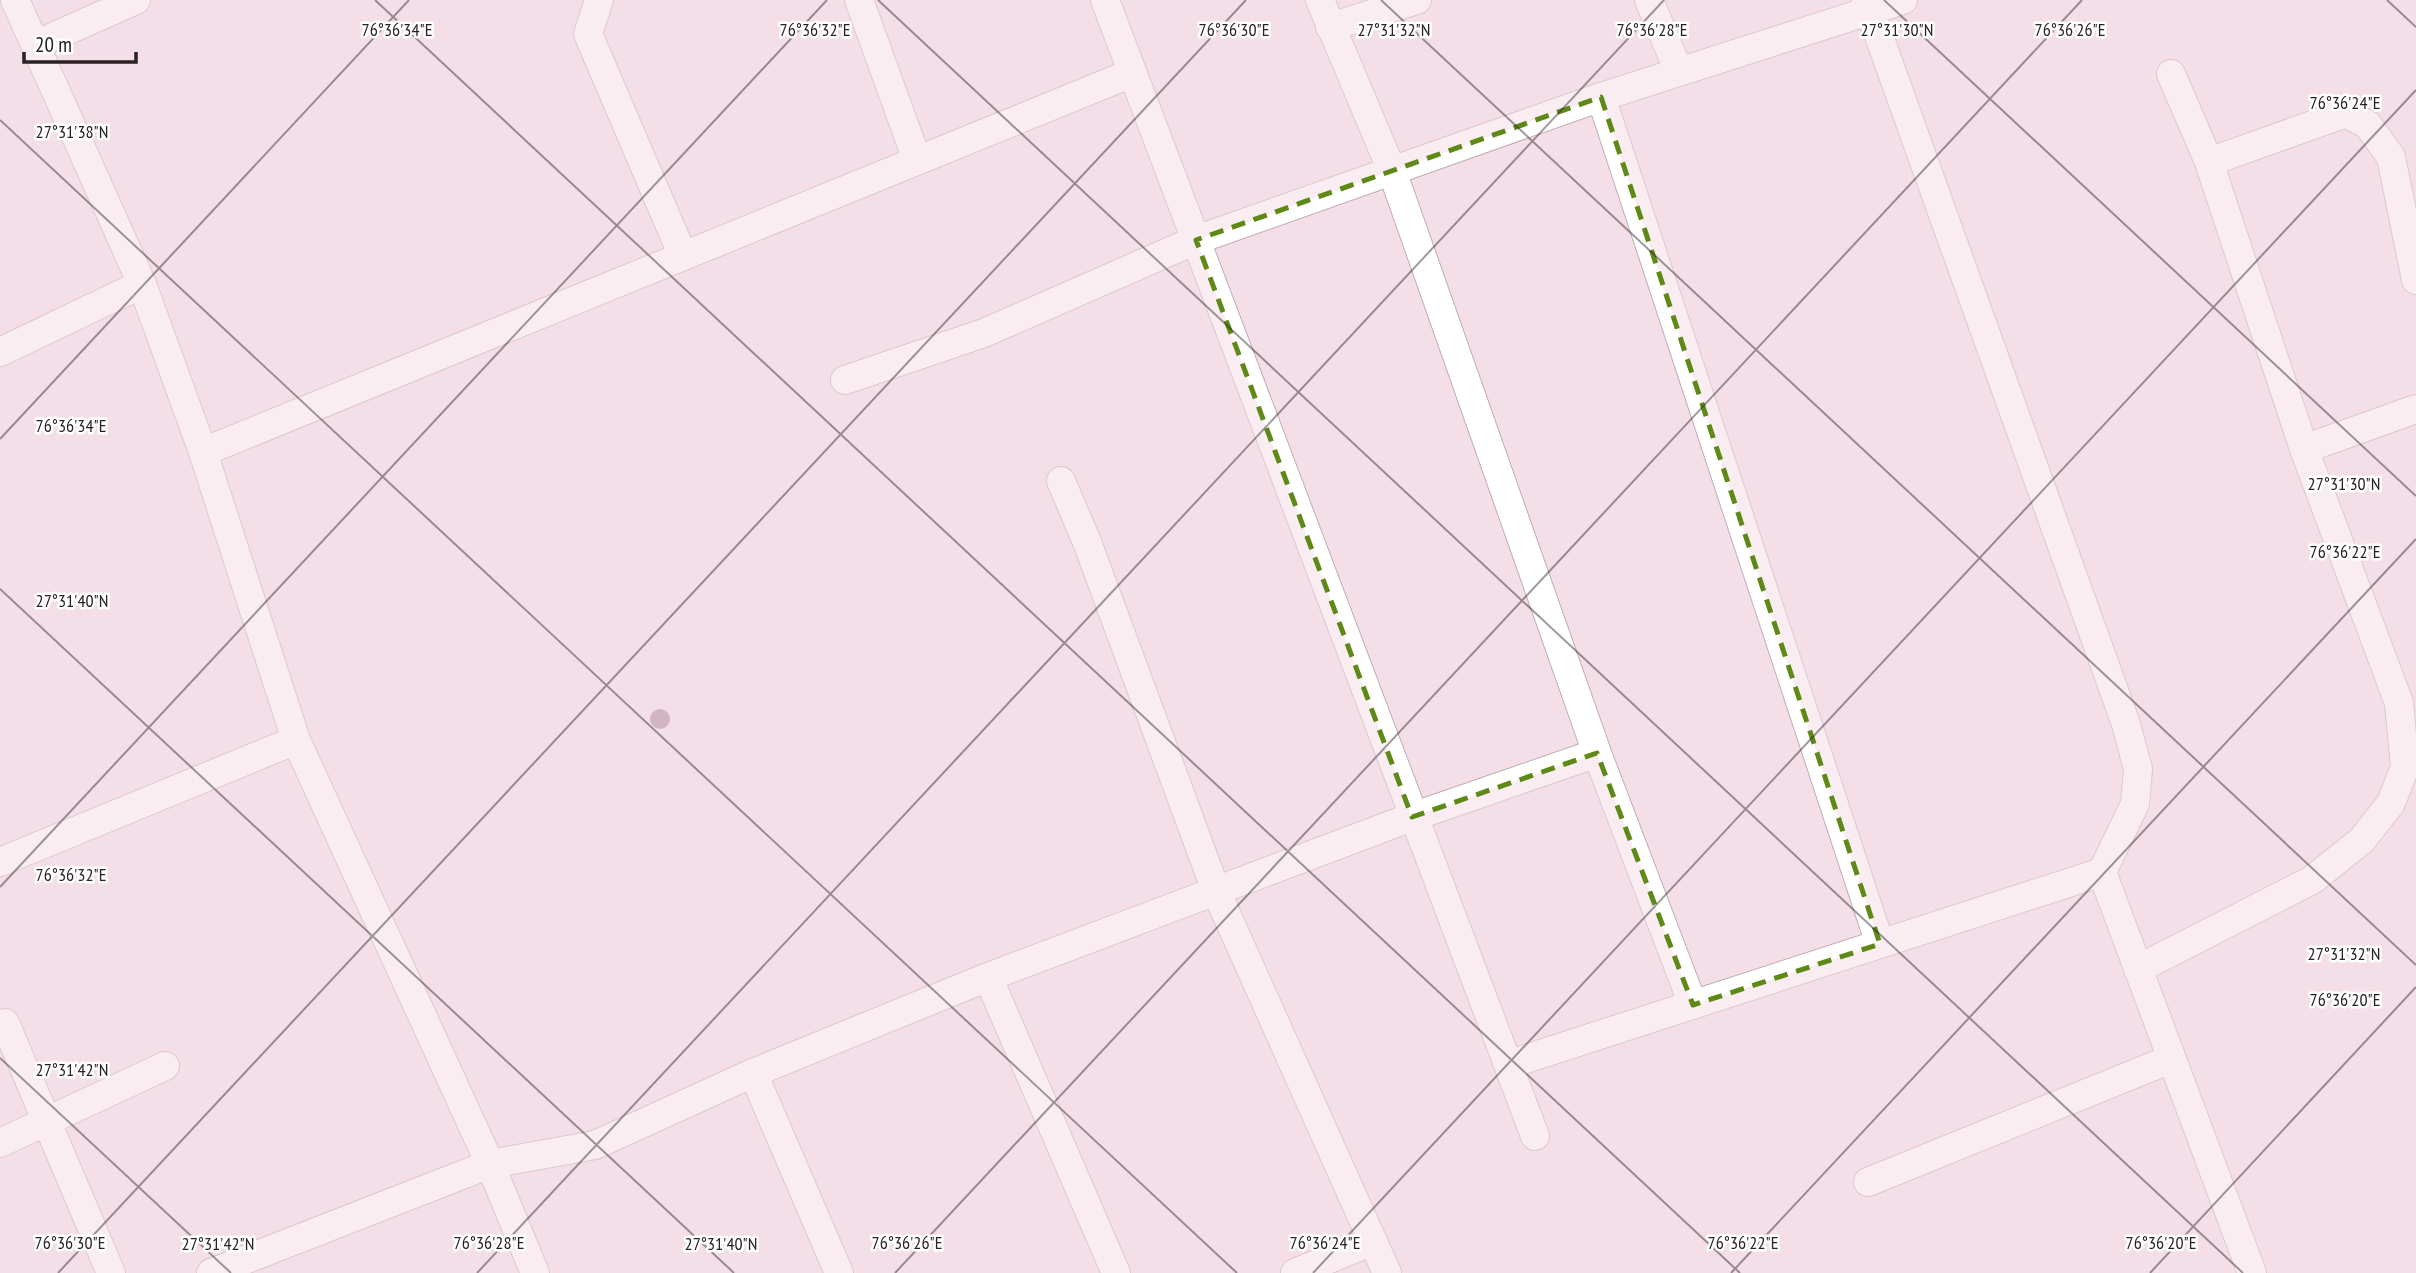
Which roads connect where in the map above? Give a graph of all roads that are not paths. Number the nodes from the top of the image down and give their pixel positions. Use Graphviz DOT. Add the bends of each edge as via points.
graph roads {
  1 [pos="15,0"];
  2 [pos="136,0"];
  3 [pos="599,0"];
  4 [pos="859,0"];
  5 [pos="1105,0"];
  6 [pos="1320,0"];
  7 [pos="1417,0"];
  8 [pos="1649,0"];
  9 [pos="1903,0"];
  10 [pos="1868,5"];
  11 [pos="1330,27"];
  12 [pos="37,44"];
  13 [pos="1132,72"];
  14 [pos="1679,72"];
  15 [pos="2171,74"];
  16 [pos="1601,97"];
  17 [pos="916,160"];
  18 [pos="2209,162"];
  19 [pos="1392,171"];
  20 [pos="1196,240"];
  21 [pos="683,256"];
  22 [pos="2416,280"];
  23 [pos="142,284"];
  24 [pos="0,352"];
  25 [pos="845,380"];
  26 [pos="2416,409"];
  27 [pos="2304,449"];
  28 [pos="203,452"];
  29 [pos="1060,481"];
  30 [pos="296,740"];
  31 [pos="1597,753"];
  32 [pos="1412,817"];
  33 [pos="0,862"];
  34 [pos="2102,872"];
  35 [pos="1216,891"];
  36 [pos="1880,944"];
  37 [pos="2138,969"];
  38 [pos="988,977"];
  39 [pos="1693,1004"];
  40 [pos="5,1023"];
  41 [pos="2172,1059"];
  42 [pos="1510,1064"];
  43 [pos="164,1066"];
  44 [pos="753,1073"];
  45 [pos="47,1121"];
  46 [pos="1535,1136"];
  47 [pos="0,1143"];
  48 [pos="490,1164"];
  49 [pos="1868,1182"];
  50 [pos="1373,1241"];
  51 [pos="111,1273"];
  52 [pos="211,1273"];
  53 [pos="535,1273"];
  54 [pos="839,1273"];
  55 [pos="1116,1273"];
  56 [pos="1296,1273"];
  57 [pos="1387,1273"];
  58 [pos="2252,1273"];
  1 -- 12 [label="street"];
  2 -- 12 [label="street"];
  3 -- 21 [label="street" via="588,34"];
  4 -- 17 [label="street"];
  5 -- 13 [label="street"];
  6 -- 11 [label="street"];
  7 -- 11 [label="street"];
  8 -- 14 [label="street"];
  9 -- 10 [label="street"];
  10 -- 14 [label="street"];
  10 -- 34 [label="street" via="2126,724 2138,769 2135,804"];
  11 -- 19 [label="street"];
  12 -- 23 [label="street"];
  13 -- 17 [label="street"];
  13 -- 20 [label="street"];
  14 -- 16 [label="street"];
  15 -- 18 [label="street"];
  16 -- 19 [label="street"];
  16 -- 36 [label="street"];
  17 -- 21 [label="street"];
  18 -- 22 [label="street" via="2346,113 2368,125 2392,157"];
  18 -- 27 [label="street"];
  19 -- 20 [label="street"];
  19 -- 31 [label="street"];
  20 -- 25 [label="street" via="984,333"];
  20 -- 32 [label="street"];
  21 -- 28 [label="street"];
  23 -- 24 [label="street"];
  23 -- 28 [label="street"];
  26 -- 27 [label="street"];
  27 -- 37 [label="street" via="2399,703 2404,767 2391,803 2362,839 2312,880"];
  28 -- 30 [label="street"];
  29 -- 35 [label="street" via="1087,542"];
  30 -- 33 [label="street"];
  30 -- 48 [label="street"];
  31 -- 32 [label="street"];
  31 -- 39 [label="street"];
  32 -- 35 [label="street"];
  32 -- 42 [label="street"];
  34 -- 36 [label="street"];
  34 -- 37 [label="street"];
  35 -- 38 [label="street"];
  35 -- 50 [label="street"];
  36 -- 39 [label="street"];
  37 -- 41 [label="street"];
  38 -- 44 [label="street"];
  38 -- 55 [label="street"];
  39 -- 42 [label="street"];
  40 -- 45 [label="street"];
  41 -- 49 [label="street"];
  41 -- 58 [label="street"];
  42 -- 46 [label="street"];
  43 -- 45 [label="street"];
  44 -- 48 [label="street" via="595,1144"];
  44 -- 54 [label="street"];
  45 -- 47 [label="street"];
  45 -- 51 [label="street"];
  48 -- 52 [label="street"];
  48 -- 53 [label="street"];
  50 -- 56 [label="street"];
  50 -- 57 [label="street"];
}
